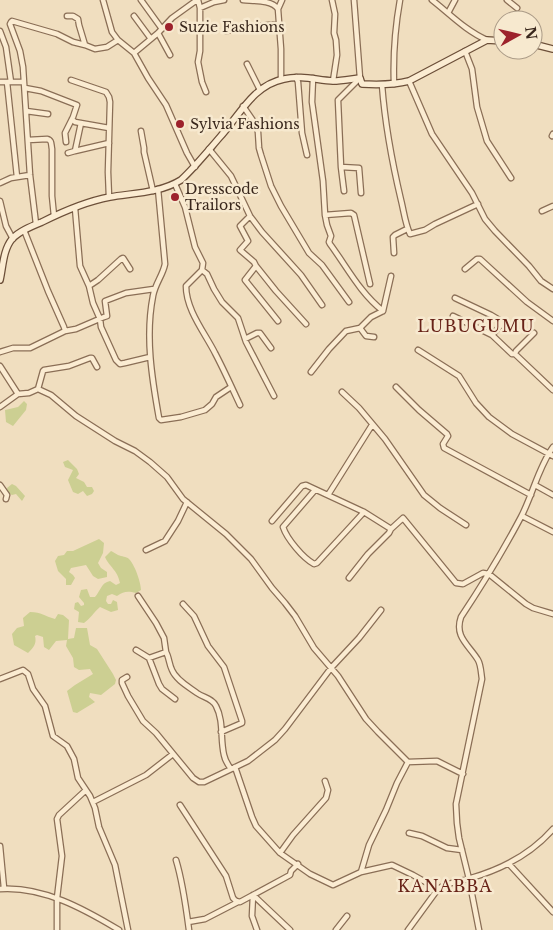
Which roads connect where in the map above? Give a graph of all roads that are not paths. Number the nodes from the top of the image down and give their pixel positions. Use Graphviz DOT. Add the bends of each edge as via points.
graph roads {
  1 [pos="103,0"];
  2 [pos="141,0"];
  3 [pos="197,0"];
  4 [pos="224,0"];
  5 [pos="243,0"];
  6 [pos="282,0"];
  7 [pos="332,0"];
  8 [pos="354,0"];
  9 [pos="400,0"];
  10 [pos="432,0"];
  11 [pos="455,0"];
  12 [pos="507,0"];
  13 [pos="200,8"];
  14 [pos="517,8"];
  15 [pos="278,9"];
  16 [pos="448,12"];
  17 [pos="67,16"];
  18 [pos="134,16"];
  19 [pos="279,24"];
  20 [pos="162,29"];
  21 [pos="0,31"];
  22 [pos="226,31"];
  23 [pos="158,33"];
  24 [pos="118,40"];
  25 [pos="151,40"];
  26 [pos="487,40"];
  27 [pos="493,40"];
  28 [pos="85,45"];
  29 [pos="465,51"];
  30 [pos="134,53"];
  31 [pos="170,55"];
  32 [pos="247,64"];
  33 [pos="296,77"];
  34 [pos="313,78"];
  35 [pos="360,78"];
  36 [pos="281,79"];
  37 [pos="71,80"];
  38 [pos="333,81"];
  39 [pos="409,81"];
  40 [pos="0,82"];
  41 [pos="9,82"];
  42 [pos="24,82"];
  43 [pos="394,84"];
  44 [pos="382,85"];
  45 [pos="25,88"];
  46 [pos="260,90"];
  47 [pos="206,92"];
  48 [pos="243,106"];
  49 [pos="26,111"];
  50 [pos="48,114"];
  51 [pos="72,119"];
  52 [pos="81,123"];
  53 [pos="109,128"];
  54 [pos="141,131"];
  55 [pos="28,140"];
  56 [pos="66,142"];
  57 [pos="109,143"];
  58 [pos="209,150"];
  59 [pos="75,151"];
  60 [pos="68,153"];
  61 [pos="307,155"];
  62 [pos="195,167"];
  63 [pos="341,167"];
  64 [pos="30,175"];
  65 [pos="17,177"];
  66 [pos="511,178"];
  67 [pos="1,180"];
  68 [pos="175,184"];
  69 [pos="156,190"];
  70 [pos="344,191"];
  71 [pos="361,193"];
  72 [pos="109,197"];
  73 [pos="0,201"];
  74 [pos="478,204"];
  75 [pos="553,206"];
  76 [pos="75,208"];
  77 [pos="542,211"];
  78 [pos="324,215"];
  79 [pos="54,216"];
  80 [pos="250,216"];
  81 [pos="36,224"];
  82 [pos="407,229"];
  83 [pos="24,230"];
  84 [pos="13,239"];
  85 [pos="394,253"];
  86 [pos="2,256"];
  87 [pos="256,266"];
  88 [pos="130,269"];
  89 [pos="465,269"];
  90 [pos="202,270"];
  91 [pos="391,276"];
  92 [pos="0,280"];
  93 [pos="370,284"];
  94 [pos="89,286"];
  95 [pos="154,289"];
  96 [pos="553,289"];
  97 [pos="455,298"];
  98 [pos="349,302"];
  99 [pos="322,305"];
  100 [pos="382,311"];
  101 [pos="453,316"];
  102 [pos="100,319"];
  103 [pos="278,321"];
  104 [pos="553,321"];
  105 [pos="306,324"];
  106 [pos="360,328"];
  107 [pos="65,331"];
  108 [pos="534,334"];
  109 [pos="492,335"];
  110 [pos="374,337"];
  111 [pos="245,339"];
  112 [pos="272,348"];
  113 [pos="418,350"];
  114 [pos="0,352"];
  115 [pos="515,354"];
  116 [pos="150,357"];
  117 [pos="0,366"];
  118 [pos="97,368"];
  119 [pos="311,372"];
  120 [pos="231,387"];
  121 [pos="396,387"];
  122 [pos="38,389"];
  123 [pos="553,390"];
  124 [pos="342,392"];
  125 [pos="18,394"];
  126 [pos="274,396"];
  127 [pos="240,405"];
  128 [pos="0,407"];
  129 [pos="372,425"];
  130 [pos="553,447"];
  131 [pos="551,455"];
  132 [pos="0,485"];
  133 [pos="535,485"];
  134 [pos="315,490"];
  135 [pos="328,495"];
  136 [pos="531,495"];
  137 [pos="553,496"];
  138 [pos="6,499"];
  139 [pos="187,502"];
  140 [pos="364,512"];
  141 [pos="522,516"];
  142 [pos="272,521"];
  143 [pos="466,525"];
  144 [pos="391,529"];
  145 [pos="553,532"];
  146 [pos="146,550"];
  147 [pos="489,574"];
  148 [pos="349,578"];
  149 [pos="138,596"];
  150 [pos="183,604"];
  151 [pos="381,610"];
  152 [pos="553,614"];
  153 [pos="136,650"];
  154 [pos="166,652"];
  155 [pos="149,658"];
  156 [pos="331,668"];
  157 [pos="128,676"];
  158 [pos="0,679"];
  159 [pos="175,699"];
  160 [pos="221,732"];
  161 [pos="173,754"];
  162 [pos="408,762"];
  163 [pos="233,768"];
  164 [pos="463,774"];
  165 [pos="325,781"];
  166 [pos="86,790"];
  167 [pos="93,802"];
  168 [pos="180,804"];
  169 [pos="553,828"];
  170 [pos="409,833"];
  171 [pos="0,846"];
  172 [pos="462,850"];
  173 [pos="280,852"];
  174 [pos="176,860"];
  175 [pos="298,864"];
  176 [pos="508,864"];
  177 [pos="361,872"];
  178 [pos="469,879"];
  179 [pos="2,888"];
  180 [pos="438,889"];
  181 [pos="253,895"];
  182 [pos="57,898"];
  183 [pos="238,902"];
  184 [pos="553,912"];
  185 [pos="346,916"];
  186 [pos="188,922"];
  187 [pos="57,930"];
  188 [pos="119,930"];
  189 [pos="128,930"];
  190 [pos="189,930"];
  191 [pos="257,930"];
  192 [pos="290,930"];
  193 [pos="336,930"];
  194 [pos="408,930"];
  195 [pos="479,930"];
  1 -- 24 [label="street" via="110,28"];
  2 -- 20 [label="street"];
  3 -- 13 [label="street"];
  3 -- 20 [label="street"];
  4 -- 13 [label="street"];
  5 -- 15 [label="street" via="271,3"];
  6 -- 15 [label="street"];
  7 -- 38 [label="street" via="337,55"];
  8 -- 35 [label="street"];
  9 -- 43 [label="street" via="395,32"];
  10 -- 16 [label="street"];
  11 -- 16 [label="street"];
  12 -- 14 [label="street"];
  13 -- 47 [label="street" via="198,62"];
  15 -- 19 [label="street"];
  16 -- 26 [label="street"];
  17 -- 28 [label="street" via="78,19"];
  18 -- 25 [label="street"];
  19 -- 22 [label="street"];
  19 -- 36 [label="street"];
  20 -- 23 [label="street"];
  21 -- 41 [label="street" via="6,47"];
  23 -- 25 [label="street"];
  23 -- 31 [label="street"];
  24 -- 28 [label="street" via="100,49"];
  24 -- 30 [label="street"];
  25 -- 30 [label="street"];
  26 -- 27 [label="street"];
  26 -- 29 [label="street"];
  28 -- 42 [label="street" via="10,22 20,51"];
  29 -- 39 [label="street"];
  29 -- 66 [label="street" via="472,69 477,107 487,141"];
  30 -- 62 [label="street" via="166,105"];
  32 -- 46 [label="street"];
  33 -- 34 [label="street"];
  33 -- 36 [label="street"];
  33 -- 61 [label="street"];
  34 -- 38 [label="street"];
  34 -- 78 [label="street" via="312,102 323,181"];
  35 -- 38 [label="street"];
  35 -- 44 [label="street" via="362,84"];
  35 -- 63 [label="street" via="338,100"];
  36 -- 46 [label="street"];
  37 -- 53 [label="street" via="108,95"];
  39 -- 43 [label="street"];
  39 -- 74 [label="street" via="432,134"];
  40 -- 41 [label="street"];
  41 -- 42 [label="street"];
  41 -- 65 [label="street"];
  42 -- 45 [label="street"];
  43 -- 44 [label="street"];
  44 -- 82 [label="street" via="394,170"];
  45 -- 49 [label="street"];
  45 -- 51 [label="street" via="76,104"];
  46 -- 48 [label="street"];
  48 -- 58 [label="street"];
  48 -- 98 [label="street" via="258,132 261,155 281,206 309,253"];
  49 -- 50 [label="street"];
  49 -- 55 [label="street"];
  51 -- 52 [label="street"];
  51 -- 56 [label="street" via="65,133"];
  52 -- 53 [label="street"];
  52 -- 59 [label="street"];
  53 -- 57 [label="street"];
  54 -- 69 [label="street"];
  55 -- 64 [label="street"];
  55 -- 79 [label="street" via="47,139 51,142"];
  57 -- 59 [label="street"];
  57 -- 72 [label="street"];
  58 -- 62 [label="street"];
  58 -- 80 [label="street" via="231,176"];
  59 -- 60 [label="street"];
  62 -- 68 [label="street"];
  63 -- 70 [label="street"];
  63 -- 71 [label="street" via="360,168"];
  64 -- 65 [label="street"];
  64 -- 81 [label="street"];
  65 -- 67 [label="street"];
  68 -- 69 [label="street"];
  68 -- 90 [label="street" via="203,263"];
  69 -- 72 [label="street"];
  69 -- 95 [label="street" via="165,264"];
  72 -- 76 [label="street"];
  73 -- 84 [label="street"];
  74 -- 82 [label="street" via="425,230 410,234"];
  74 -- 96 [label="street" via="496,231"];
  75 -- 77 [label="street"];
  76 -- 79 [label="street"];
  76 -- 94 [label="street" via="80,266"];
  78 -- 93 [label="street" via="354,215"];
  78 -- 100 [label="street" via="331,234 330,244 360,289"];
  79 -- 81 [label="street"];
  80 -- 87 [label="street" via="240,226 248,241 240,250"];
  80 -- 99 [label="street" via="301,275"];
  81 -- 83 [label="street"];
  82 -- 85 [label="street" via="393,237"];
  83 -- 84 [label="street"];
  83 -- 107 [label="street"];
  84 -- 86 [label="street"];
  86 -- 92 [label="street"];
  87 -- 103 [label="street" via="245,280"];
  87 -- 105 [label="street"];
  88 -- 94 [label="street" via="123,258"];
  89 -- 104 [label="street" via="480,259"];
  90 -- 111 [label="street" via="222,302 238,318"];
  90 -- 120 [label="street" via="186,289 194,316"];
  91 -- 100 [label="street"];
  94 -- 102 [label="street"];
  95 -- 102 [label="street" via="126,293 105,301 106,316"];
  95 -- 116 [label="street" via="150,311"];
  97 -- 109 [label="street" via="501,322"];
  100 -- 106 [label="street"];
  101 -- 109 [label="street"];
  102 -- 107 [label="street"];
  102 -- 116 [label="street" via="120,364"];
  106 -- 110 [label="street" via="366,336"];
  106 -- 119 [label="street" via="346,330"];
  107 -- 114 [label="street" via="30,348"];
  108 -- 115 [label="street"];
  109 -- 115 [label="street"];
  111 -- 112 [label="street" via="257,332"];
  111 -- 126 [label="street"];
  113 -- 131 [label="street" via="459,376 489,417"];
  115 -- 123 [label="street"];
  116 -- 120 [label="street" via="161,420 205,410"];
  117 -- 125 [label="street"];
  118 -- 122 [label="street" via="90,358 44,370"];
  120 -- 127 [label="street"];
  121 -- 136 [label="street" via="447,434 444,448"];
  122 -- 125 [label="street"];
  122 -- 139 [label="street" via="150,462"];
  124 -- 129 [label="street"];
  125 -- 128 [label="street"];
  129 -- 135 [label="street"];
  129 -- 143 [label="street" via="424,495"];
  130 -- 131 [label="street"];
  131 -- 133 [label="street"];
  132 -- 138 [label="street"];
  133 -- 136 [label="street"];
  133 -- 137 [label="street"];
  134 -- 135 [label="street"];
  134 -- 140 [label="street" via="283,527 287,536 314,564"];
  134 -- 142 [label="street" via="304,485"];
  135 -- 140 [label="street"];
  136 -- 141 [label="street"];
  139 -- 146 [label="street" via="165,541"];
  139 -- 156 [label="street" via="251,559"];
  140 -- 144 [label="street"];
  141 -- 145 [label="street"];
  141 -- 147 [label="street"];
  144 -- 147 [label="street" via="404,518 456,584 463,584 483,573"];
  144 -- 148 [label="street"];
  147 -- 152 [label="street" via="526,604"];
  147 -- 164 [label="street" via="459,626 464,641 478,659 482,679"];
  149 -- 154 [label="street" via="164,638"];
  150 -- 160 [label="street" via="194,616 208,646 224,667 242,720 242,723"];
  151 -- 156 [label="street"];
  153 -- 155 [label="street"];
  154 -- 155 [label="street"];
  154 -- 160 [label="street" via="172,669 182,682 216,705"];
  155 -- 159 [label="street" via="158,684"];
  156 -- 162 [label="street" via="366,719"];
  156 -- 163 [label="street" via="275,740"];
  157 -- 161 [label="street" via="121,682 128,696 143,721"];
  158 -- 166 [label="street" via="23,670 28,674 45,706 52,733 68,748 76,762 78,778"];
  160 -- 163 [label="street" via="224,754"];
  161 -- 163 [label="street" via="199,782"];
  161 -- 167 [label="street" via="146,774"];
  162 -- 164 [label="street" via="434,760"];
  162 -- 177 [label="street" via="369,845"];
  163 -- 173 [label="street" via="256,826"];
  164 -- 172 [label="street" via="456,804"];
  165 -- 173 [label="street" via="326,798"];
  166 -- 167 [label="street"];
  166 -- 182 [label="street" via="57,819 62,856"];
  167 -- 189 [label="street" via="99,827 115,865"];
  168 -- 183 [label="street" via="226,876 233,898"];
  169 -- 176 [label="street" via="546,837"];
  170 -- 172 [label="street" via="447,848"];
  171 -- 179 [label="street"];
  172 -- 178 [label="street"];
  173 -- 175 [label="street"];
  174 -- 186 [label="street"];
  175 -- 177 [label="street" via="333,885"];
  175 -- 181 [label="street" via="290,875"];
  176 -- 178 [label="street"];
  176 -- 184 [label="street"];
  177 -- 180 [label="street" via="394,865"];
  178 -- 180 [label="street"];
  178 -- 195 [label="street"];
  179 -- 182 [label="street" via="28,890"];
  180 -- 194 [label="street"];
  181 -- 183 [label="street"];
  181 -- 191 [label="street" via="252,916"];
  181 -- 192 [label="street"];
  182 -- 187 [label="street"];
  182 -- 188 [label="street"];
  183 -- 186 [label="street" via="205,919"];
  185 -- 193 [label="street"];
  186 -- 190 [label="street"];
}
